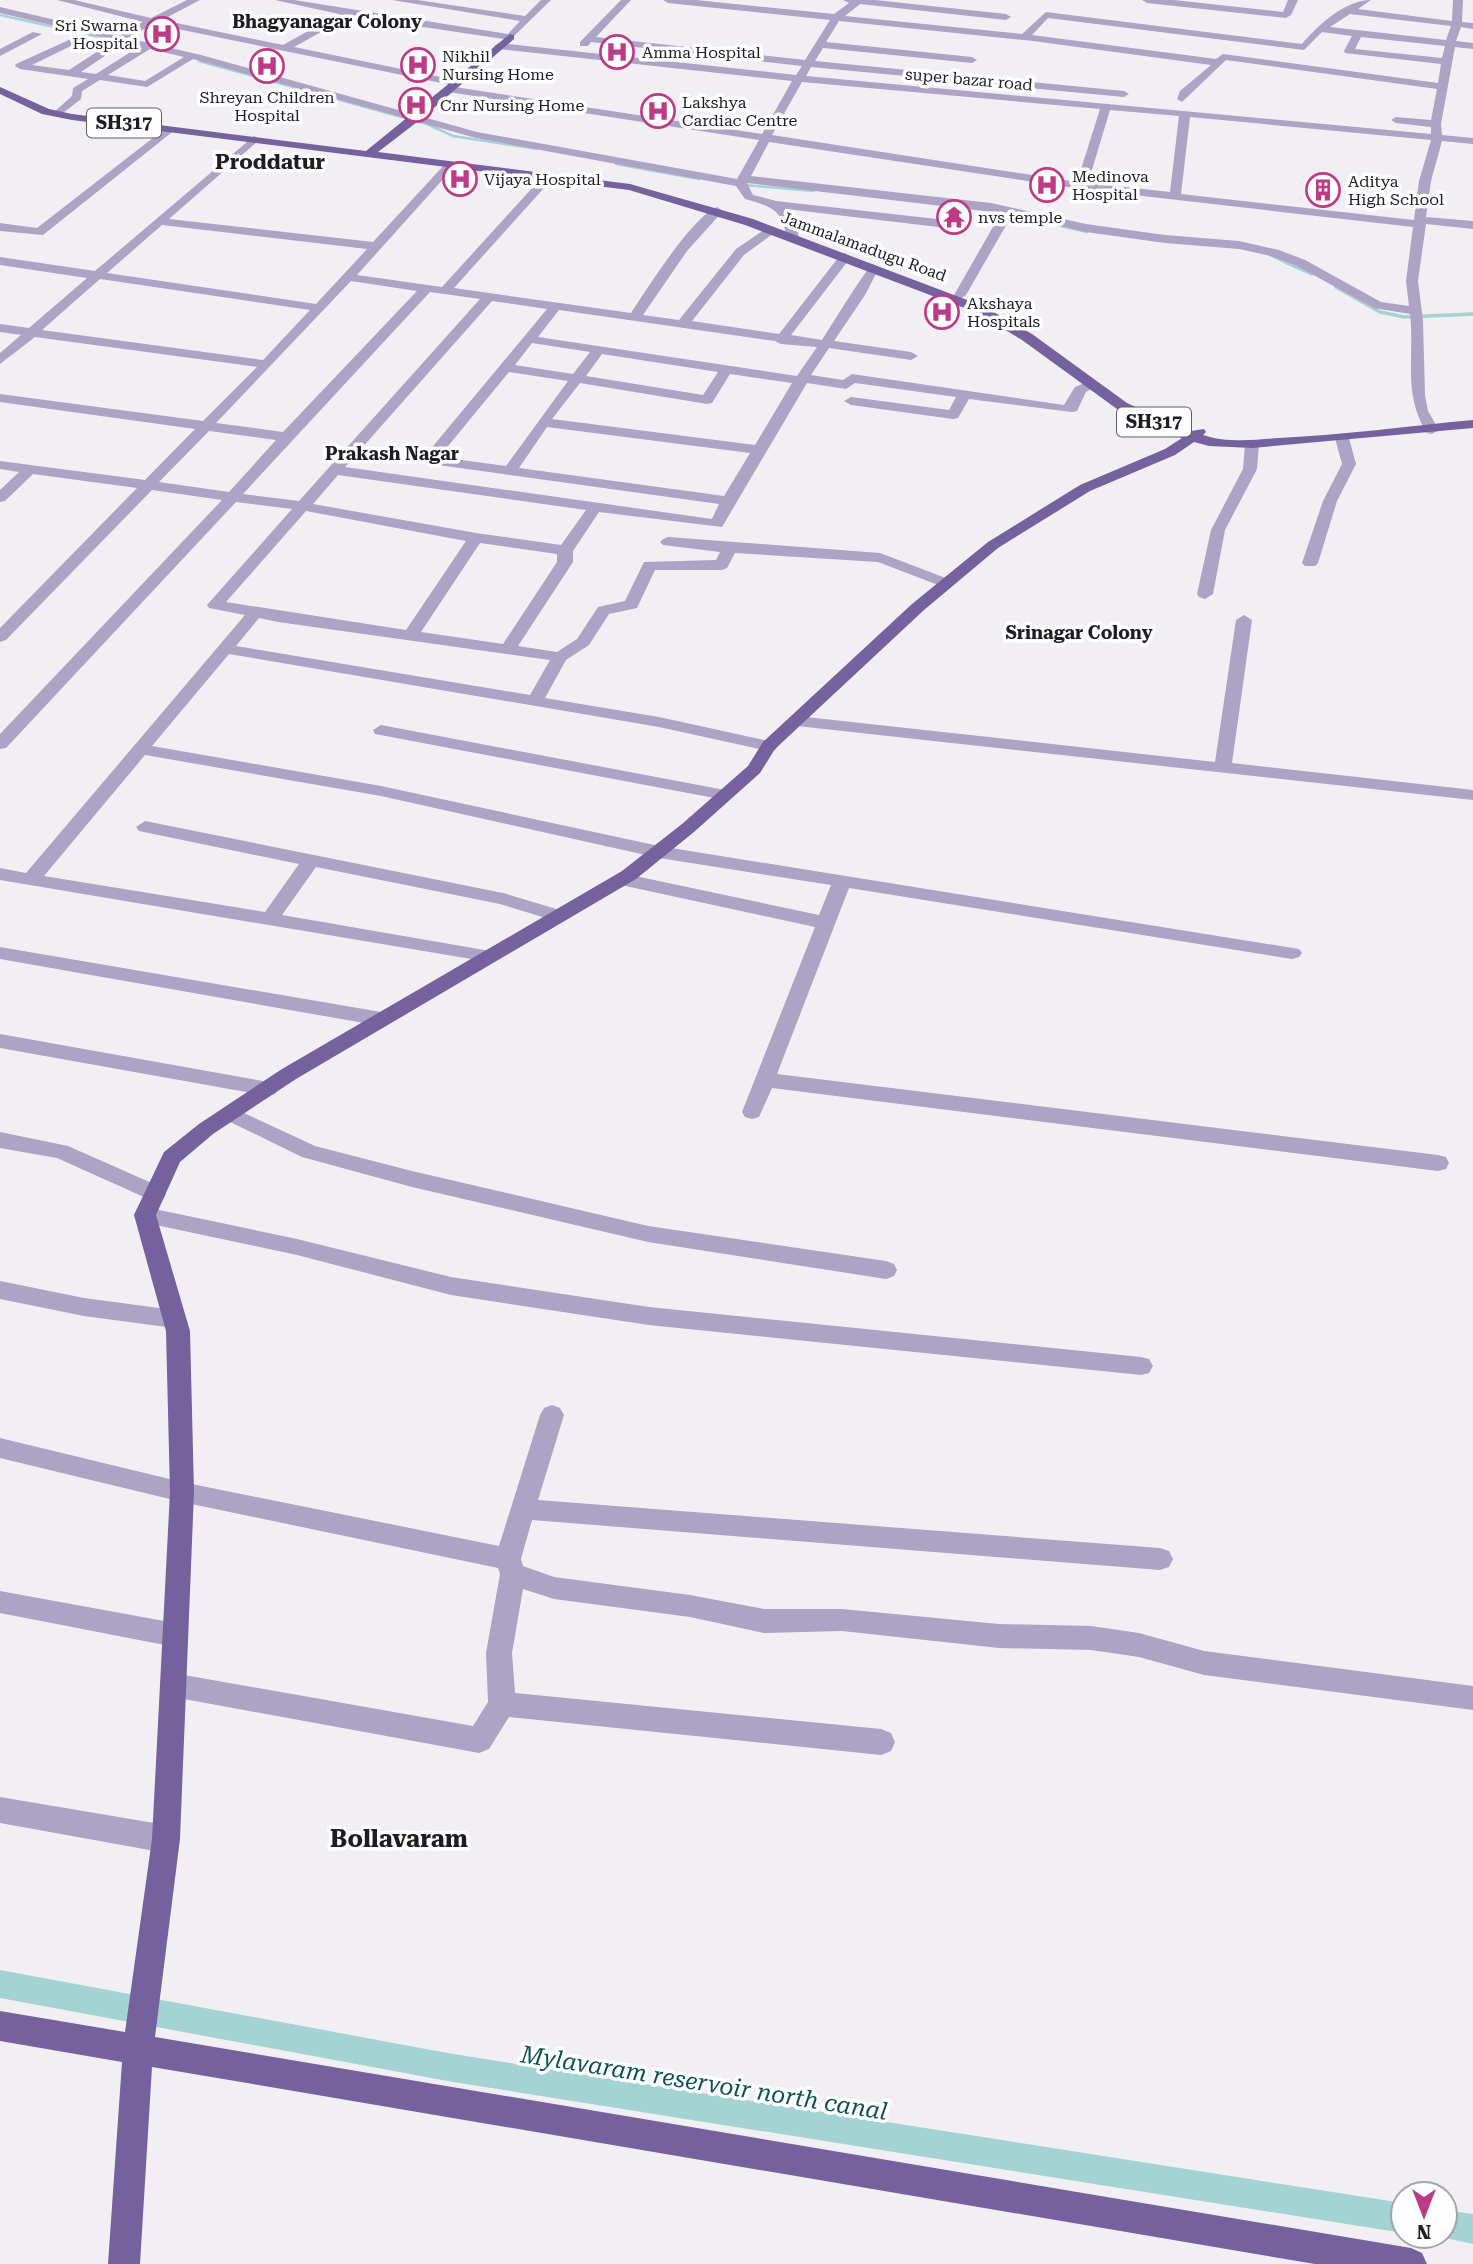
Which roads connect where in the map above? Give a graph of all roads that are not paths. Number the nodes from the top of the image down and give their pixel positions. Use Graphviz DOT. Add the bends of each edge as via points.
graph roads {
  1 [pos="62,0"];
  2 [pos="195,0"];
  3 [pos="280,0"];
  4 [pos="397,0"];
  5 [pos="626,0"];
  6 [pos="668,0"];
  7 [pos="855,0"];
  8 [pos="1147,0"];
  9 [pos="1293,0"];
  10 [pos="1366,0"];
  11 [pos="1458,0"];
  12 [pos="1159,1"];
  13 [pos="531,2"];
  14 [pos="544,2"];
  15 [pos="309,3"];
  16 [pos="1208,3"];
  17 [pos="1235,4"];
  18 [pos="1056,7"];
  19 [pos="0,10"];
  20 [pos="1348,11"];
  21 [pos="349,13"];
  22 [pos="1046,15"];
  23 [pos="1006,17"];
  24 [pos="836,18"];
  25 [pos="527,19"];
  26 [pos="151,21"];
  27 [pos="1326,22"];
  28 [pos="1473,26"];
  29 [pos="1454,29"];
  30 [pos="1358,33"];
  31 [pos="37,34"];
  32 [pos="510,37"];
  33 [pos="1024,37"];
  34 [pos="122,39"];
  35 [pos="589,39"];
  36 [pos="71,42"];
  37 [pos="821,45"];
  38 [pos="149,46"];
  39 [pos="499,46"];
  40 [pos="1473,46"];
  41 [pos="284,48"];
  42 [pos="574,55"];
  43 [pos="0,56"];
  44 [pos="188,59"];
  45 [pos="972,60"];
  46 [pos="27,62"];
  47 [pos="1447,62"];
  48 [pos="1219,63"];
  49 [pos="809,64"];
  50 [pos="71,74"];
  51 [pos="97,78"];
  52 [pos="800,79"];
  53 [pos="452,86"];
  54 [pos="1444,87"];
  55 [pos="0,90"];
  56 [pos="1130,94"];
  57 [pos="0,95"];
  58 [pos="1169,98"];
  59 [pos="1182,99"];
  60 [pos="1195,100"];
  61 [pos="1106,107"];
  62 [pos="1185,113"];
  63 [pos="58,114"];
  64 [pos="417,117"];
  65 [pos="1381,118"];
  66 [pos="1436,124"];
  67 [pos="168,131"];
  68 [pos="767,137"];
  69 [pos="1437,139"];
  70 [pos="251,141"];
  71 [pos="1473,141"];
  72 [pos="370,153"];
  73 [pos="448,167"];
  74 [pos="546,179"];
  75 [pos="742,181"];
  76 [pos="1081,186"];
  77 [pos="1175,197"];
  78 [pos="775,204"];
  79 [pos="1008,211"];
  80 [pos="714,214"];
  81 [pos="158,221"];
  82 [pos="1420,222"];
  83 [pos="955,225"];
  84 [pos="1473,225"];
  85 [pos="0,227"];
  86 [pos="767,232"];
  87 [pos="793,239"];
  88 [pos="375,246"];
  89 [pos="843,259"];
  90 [pos="0,261"];
  91 [pos="876,270"];
  92 [pos="96,276"];
  93 [pos="347,277"];
  94 [pos="427,288"];
  95 [pos="446,290"];
  96 [pos="960,295"];
  97 [pos="489,297"];
  98 [pos="555,307"];
  99 [pos="320,308"];
  100 [pos="1416,315"];
  101 [pos="634,318"];
  102 [pos="682,325"];
  103 [pos="0,328"];
  104 [pos="30,332"];
  105 [pos="528,339"];
  106 [pos="781,340"];
  107 [pos="825,346"];
  108 [pos="598,350"];
  109 [pos="911,356"];
  110 [pos="0,360"];
  111 [pos="265,364"];
  112 [pos="505,367"];
  113 [pos="726,370"];
  114 [pos="577,378"];
  115 [pos="802,379"];
  116 [pos="1092,384"];
  117 [pos="965,394"];
  118 [pos="0,398"];
  119 [pos="851,401"];
  120 [pos="1473,418"];
  121 [pos="543,422"];
  122 [pos="1473,425"];
  123 [pos="204,426"];
  124 [pos="1429,426"];
  125 [pos="1195,434"];
  126 [pos="286,437"];
  127 [pos="1316,437"];
  128 [pos="1342,438"];
  129 [pos="1252,444"];
  130 [pos="761,450"];
  131 [pos="0,465"];
  132 [pos="30,469"];
  133 [pos="333,470"];
  134 [pos="509,472"];
  135 [pos="147,484"];
  136 [pos="233,496"];
  137 [pos="0,498"];
  138 [pos="728,501"];
  139 [pos="301,506"];
  140 [pos="594,508"];
  141 [pos="718,524"];
  142 [pos="476,538"];
  143 [pos="668,542"];
  144 [pos="707,546"];
  145 [pos="729,548"];
  146 [pos="565,550"];
  147 [pos="1310,563"];
  148 [pos="946,583"];
  149 [pos="1205,594"];
  150 [pos="256,613"];
  151 [pos="1244,620"];
  152 [pos="412,634"];
  153 [pos="0,637"];
  154 [pos="225,649"];
  155 [pos="508,649"];
  156 [pos="559,657"];
  157 [pos="535,701"];
  158 [pos="797,720"];
  159 [pos="381,730"];
  160 [pos="0,744"];
  161 [pos="769,746"];
  162 [pos="139,749"];
  163 [pos="1223,767"];
  164 [pos="725,794"];
  165 [pos="1473,794"];
  166 [pos="145,827"];
  167 [pos="659,852"];
  168 [pos="312,859"];
  169 [pos="0,874"];
  170 [pos="31,879"];
  171 [pos="621,879"];
  172 [pos="842,881"];
  173 [pos="556,915"];
  174 [pos="271,919"];
  175 [pos="826,923"];
  176 [pos="0,953"];
  177 [pos="1292,953"];
  178 [pos="489,956"];
  179 [pos="381,1019"];
  180 [pos="0,1041"];
  181 [pos="764,1080"];
  182 [pos="268,1089"];
  183 [pos="752,1112"];
  184 [pos="231,1114"];
  185 [pos="0,1140"];
  186 [pos="1438,1163"];
  187 [pos="155,1194"];
  188 [pos="145,1215"];
  189 [pos="886,1270"];
  190 [pos="0,1290"];
  191 [pos="174,1319"];
  192 [pos="1141,1366"];
  193 [pos="552,1415"];
  194 [pos="0,1448"];
  195 [pos="182,1492"];
  196 [pos="523,1509"];
  197 [pos="1160,1559"];
  198 [pos="510,1567"];
  199 [pos="0,1602"];
  200 [pos="175,1635"];
  201 [pos="173,1685"];
  202 [pos="1473,1698"];
  203 [pos="502,1704"];
  204 [pos="881,1742"];
  205 [pos="0,1810"];
  206 [pos="166,1839"];
  207 [pos="0,2026"];
  208 [pos="138,2051"];
  209 [pos="124,2264"];
  210 [pos="1411,2264"];
  1 -- 26 [label="street"];
  2 -- 26 [label="street"];
  3 -- 15 [label="street"];
  4 -- 25 [label="street"];
  5 -- 35 [label="street"];
  6 -- 24 [label="street"];
  7 -- 23 [label="street"];
  7 -- 24 [label="street"];
  8 -- 12 [label="street"];
  9 -- 17 [label="street" via="1292,16"];
  10 -- 20 [label="street"];
  11 -- 29 [label="street"];
  12 -- 16 [label="street"];
  13 -- 14 [label="street"];
  14 -- 25 [label="street"];
  15 -- 21 [label="street"];
  16 -- 17 [label="street"];
  18 -- 22 [label="street"];
  19 -- 34 [label="street"];
  20 -- 27 [label="street"];
  20 -- 29 [label="street"];
  21 -- 32 [label="street"];
  21 -- 41 [label="street"];
  22 -- 27 [label="street" via="1304,47"];
  22 -- 33 [label="street"];
  24 -- 33 [label="street"];
  24 -- 37 [label="street"];
  25 -- 32 [label="street"];
  26 -- 34 [label="street"];
  26 -- 41 [label="street"];
  27 -- 29 [label="street"];
  27 -- 30 [label="street"];
  28 -- 29 [label="street"];
  29 -- 30 [label="street"];
  29 -- 40 [label="street"];
  29 -- 47 [label="street"];
  30 -- 47 [label="street" via="1349,51"];
  31 -- 43 [label="street"];
  32 -- 39 [label="main road"];
  33 -- 48 [label="street"];
  34 -- 38 [label="street"];
  34 -- 50 [label="street"];
  35 -- 42 [label="street"];
  35 -- 49 [label="street"];
  36 -- 46 [label="street"];
  37 -- 45 [label="street"];
  37 -- 49 [label="street"];
  38 -- 51 [label="street"];
  38 -- 64 [label="street"];
  39 -- 42 [label="street, super bazar road"];
  39 -- 53 [label="main road"];
  41 -- 53 [label="street"];
  42 -- 52 [label="street, super bazar road"];
  43 -- 46 [label="street"];
  44 -- 51 [label="street" via="147,84"];
  46 -- 50 [label="street" via="20,66"];
  47 -- 54 [label="street"];
  48 -- 54 [label="street" via="1223,57"];
  48 -- 59 [label="street"];
  49 -- 52 [label="street"];
  49 -- 56 [label="street"];
  50 -- 51 [label="street"];
  51 -- 63 [label="street" via="77,90 77,97"];
  52 -- 61 [label="street, super bazar road"];
  52 -- 68 [label="street"];
  53 -- 64 [label="main road"];
  53 -- 68 [label="street"];
  54 -- 66 [label="street"];
  55 -- 63 [label="main road, SH317"];
  57 -- 67 [label="main road, SH317" via="37,115"];
  58 -- 59 [label="street"];
  59 -- 60 [label="street"];
  61 -- 62 [label="street, super bazar road"];
  61 -- 76 [label="street"];
  62 -- 69 [label="street, super bazar road"];
  62 -- 77 [label="street"];
  63 -- 67 [label="main road, SH317"];
  64 -- 72 [label="main road"];
  64 -- 75 [label="street" via="476,135"];
  65 -- 66 [label="street"];
  66 -- 69 [label="street"];
  67 -- 70 [label="main road, SH317"];
  67 -- 85 [label="street" via="39,232"];
  68 -- 75 [label="street"];
  68 -- 76 [label="street"];
  69 -- 71 [label="street, super bazar road"];
  69 -- 82 [label="street"];
  70 -- 72 [label="main road, Jammalamadugu Road / SH317"];
  70 -- 73 [label="main road, SH317"];
  70 -- 81 [label="street"];
  72 -- 73 [label="main road, Jammalamadugu Road / SH317"];
  73 -- 74 [label="main road, Jammalamadugu Road / SH317"];
  73 -- 88 [label="street"];
  74 -- 80 [label="main road, Jammalamadugu Road / SH317" via="630,187"];
  74 -- 95 [label="street"];
  75 -- 78 [label="street" via="749,197"];
  75 -- 79 [label="street"];
  76 -- 77 [label="street"];
  77 -- 82 [label="street"];
  78 -- 83 [label="street"];
  78 -- 87 [label="street" via="790,221"];
  79 -- 96 [label="street"];
  79 -- 100 [label="street" via="1086,228 1275,253 1378,306"];
  80 -- 86 [label="main road, Jammalamadugu Road / SH317"];
  80 -- 101 [label="street"];
  81 -- 88 [label="street"];
  81 -- 92 [label="street"];
  82 -- 84 [label="street"];
  82 -- 100 [label="street" via="1412,281"];
  86 -- 87 [label="main road, Jammalamadugu Road / SH317"];
  86 -- 89 [label="main road, SH317"];
  86 -- 102 [label="street" via="740,252"];
  87 -- 89 [label="main road, Jammalamadugu Road / SH317"];
  88 -- 93 [label="street"];
  89 -- 91 [label="main road, Jammalamadugu Road / SH317"];
  89 -- 106 [label="street"];
  90 -- 92 [label="street"];
  91 -- 96 [label="main road"];
  91 -- 107 [label="street"];
  91 -- 116 [label="main road, Jammalamadugu Road / SH317" via="979,309"];
  92 -- 99 [label="street"];
  92 -- 104 [label="street"];
  93 -- 94 [label="street"];
  93 -- 99 [label="street"];
  94 -- 95 [label="street"];
  94 -- 126 [label="street"];
  95 -- 97 [label="street"];
  96 -- 125 [label="main road" via="1030,330 1130,403"];
  97 -- 98 [label="street"];
  97 -- 133 [label="street"];
  98 -- 101 [label="street"];
  98 -- 105 [label="street"];
  99 -- 111 [label="street"];
  100 -- 124 [label="street" via="1418,395"];
  101 -- 102 [label="street"];
  102 -- 106 [label="street"];
  103 -- 104 [label="street"];
  104 -- 110 [label="street"];
  104 -- 111 [label="street"];
  105 -- 108 [label="street"];
  105 -- 112 [label="street"];
  106 -- 107 [label="street"];
  107 -- 109 [label="street"];
  107 -- 115 [label="street"];
  108 -- 113 [label="street"];
  108 -- 114 [label="street"];
  111 -- 123 [label="street"];
  112 -- 114 [label="street"];
  112 -- 134 [label="street" via="429,460"];
  113 -- 114 [label="street" via="707,400"];
  113 -- 115 [label="street"];
  114 -- 121 [label="street"];
  115 -- 117 [label="street" via="846,385 852,378"];
  115 -- 130 [label="street"];
  116 -- 117 [label="street" via="1080,390 1070,408"];
  116 -- 125 [label="main road, Jammalamadugu Road / SH317" via="1122,406"];
  117 -- 119 [label="street" via="953,415"];
  118 -- 123 [label="street"];
  120 -- 124 [label="main road"];
  121 -- 130 [label="street"];
  121 -- 134 [label="street"];
  122 -- 124 [label="main road, Jammalamadugu Road / SH317"];
  123 -- 126 [label="street"];
  123 -- 135 [label="street"];
  124 -- 127 [label="main road"];
  124 -- 128 [label="main road, Jammalamadugu Road / SH317"];
  125 -- 127 [label="main road"];
  125 -- 129 [label="main road, Jammalamadugu Road / SH317" via="1209,442"];
  125 -- 148 [label="main road" via="1170,452 1047,509"];
  126 -- 136 [label="street"];
  127 -- 128 [label="main road, Jammalamadugu Road / SH317"];
  127 -- 129 [label="main road, Jammalamadugu Road / SH317"];
  128 -- 147 [label="street" via="1349,464 1330,501"];
  129 -- 149 [label="street" via="1250,469 1218,530"];
  130 -- 138 [label="street"];
  131 -- 132 [label="street"];
  132 -- 135 [label="street"];
  132 -- 137 [label="street"];
  133 -- 139 [label="street"];
  133 -- 140 [label="street"];
  134 -- 138 [label="street"];
  135 -- 136 [label="street"];
  135 -- 153 [label="street"];
  136 -- 139 [label="street"];
  136 -- 160 [label="street"];
  138 -- 141 [label="street"];
  139 -- 142 [label="street"];
  139 -- 150 [label="street" via="215,605"];
  140 -- 141 [label="street"];
  140 -- 146 [label="street"];
  141 -- 144 [label="street"];
  142 -- 146 [label="street"];
  142 -- 152 [label="street"];
  143 -- 144 [label="street"];
  144 -- 145 [label="street"];
  145 -- 148 [label="street" via="880,558"];
  145 -- 156 [label="street" via="722,565 649,565 631,605 604,610 583,642"];
  146 -- 155 [label="street" via="565,562"];
  148 -- 158 [label="main road"];
  150 -- 152 [label="street"];
  150 -- 154 [label="street"];
  151 -- 163 [label="street"];
  152 -- 155 [label="street"];
  154 -- 157 [label="street"];
  154 -- 162 [label="street"];
  155 -- 156 [label="street"];
  156 -- 157 [label="street"];
  157 -- 161 [label="street"];
  158 -- 161 [label="main road"];
  158 -- 163 [label="street"];
  159 -- 164 [label="street"];
  161 -- 164 [label="main road" via="754,769"];
  162 -- 167 [label="street" via="381,791"];
  162 -- 170 [label="street"];
  163 -- 165 [label="street"];
  164 -- 167 [label="main road"];
  166 -- 168 [label="street"];
  167 -- 171 [label="main road"];
  167 -- 172 [label="street"];
  168 -- 173 [label="street" via="503,899"];
  168 -- 174 [label="street"];
  169 -- 170 [label="street"];
  170 -- 174 [label="street"];
  171 -- 173 [label="main road"];
  171 -- 175 [label="street"];
  172 -- 175 [label="street"];
  172 -- 177 [label="street"];
  173 -- 178 [label="main road"];
  174 -- 178 [label="street"];
  175 -- 181 [label="street"];
  176 -- 179 [label="street"];
  178 -- 179 [label="main road"];
  179 -- 182 [label="main road"];
  180 -- 182 [label="street"];
  181 -- 183 [label="street"];
  181 -- 186 [label="street"];
  182 -- 184 [label="main road"];
  184 -- 187 [label="main road" via="172,1157"];
  184 -- 189 [label="street" via="309,1152 425,1182 648,1234"];
  185 -- 187 [label="street" via="61,1151"];
  187 -- 188 [label="main road"];
  188 -- 191 [label="main road"];
  188 -- 192 [label="street" via="452,1286 636,1314"];
  190 -- 191 [label="street"];
  191 -- 195 [label="main road"];
  193 -- 196 [label="street"];
  194 -- 195 [label="street"];
  195 -- 198 [label="street"];
  195 -- 200 [label="main road"];
  196 -- 197 [label="street"];
  196 -- 198 [label="street"];
  198 -- 202 [label="street" via="554,1588 764,1621 842,1620 999,1636 1090,1638 1139,1645 1204,1663"];
  198 -- 203 [label="street" via="499,1653"];
  199 -- 200 [label="street"];
  200 -- 201 [label="main road"];
  201 -- 203 [label="street" via="479,1740"];
  201 -- 206 [label="main road"];
  203 -- 204 [label="street"];
  205 -- 206 [label="street"];
  206 -- 208 [label="main road"];
  207 -- 208 [label="main road"];
  208 -- 209 [label="main road"];
  208 -- 210 [label="main road"];
}
